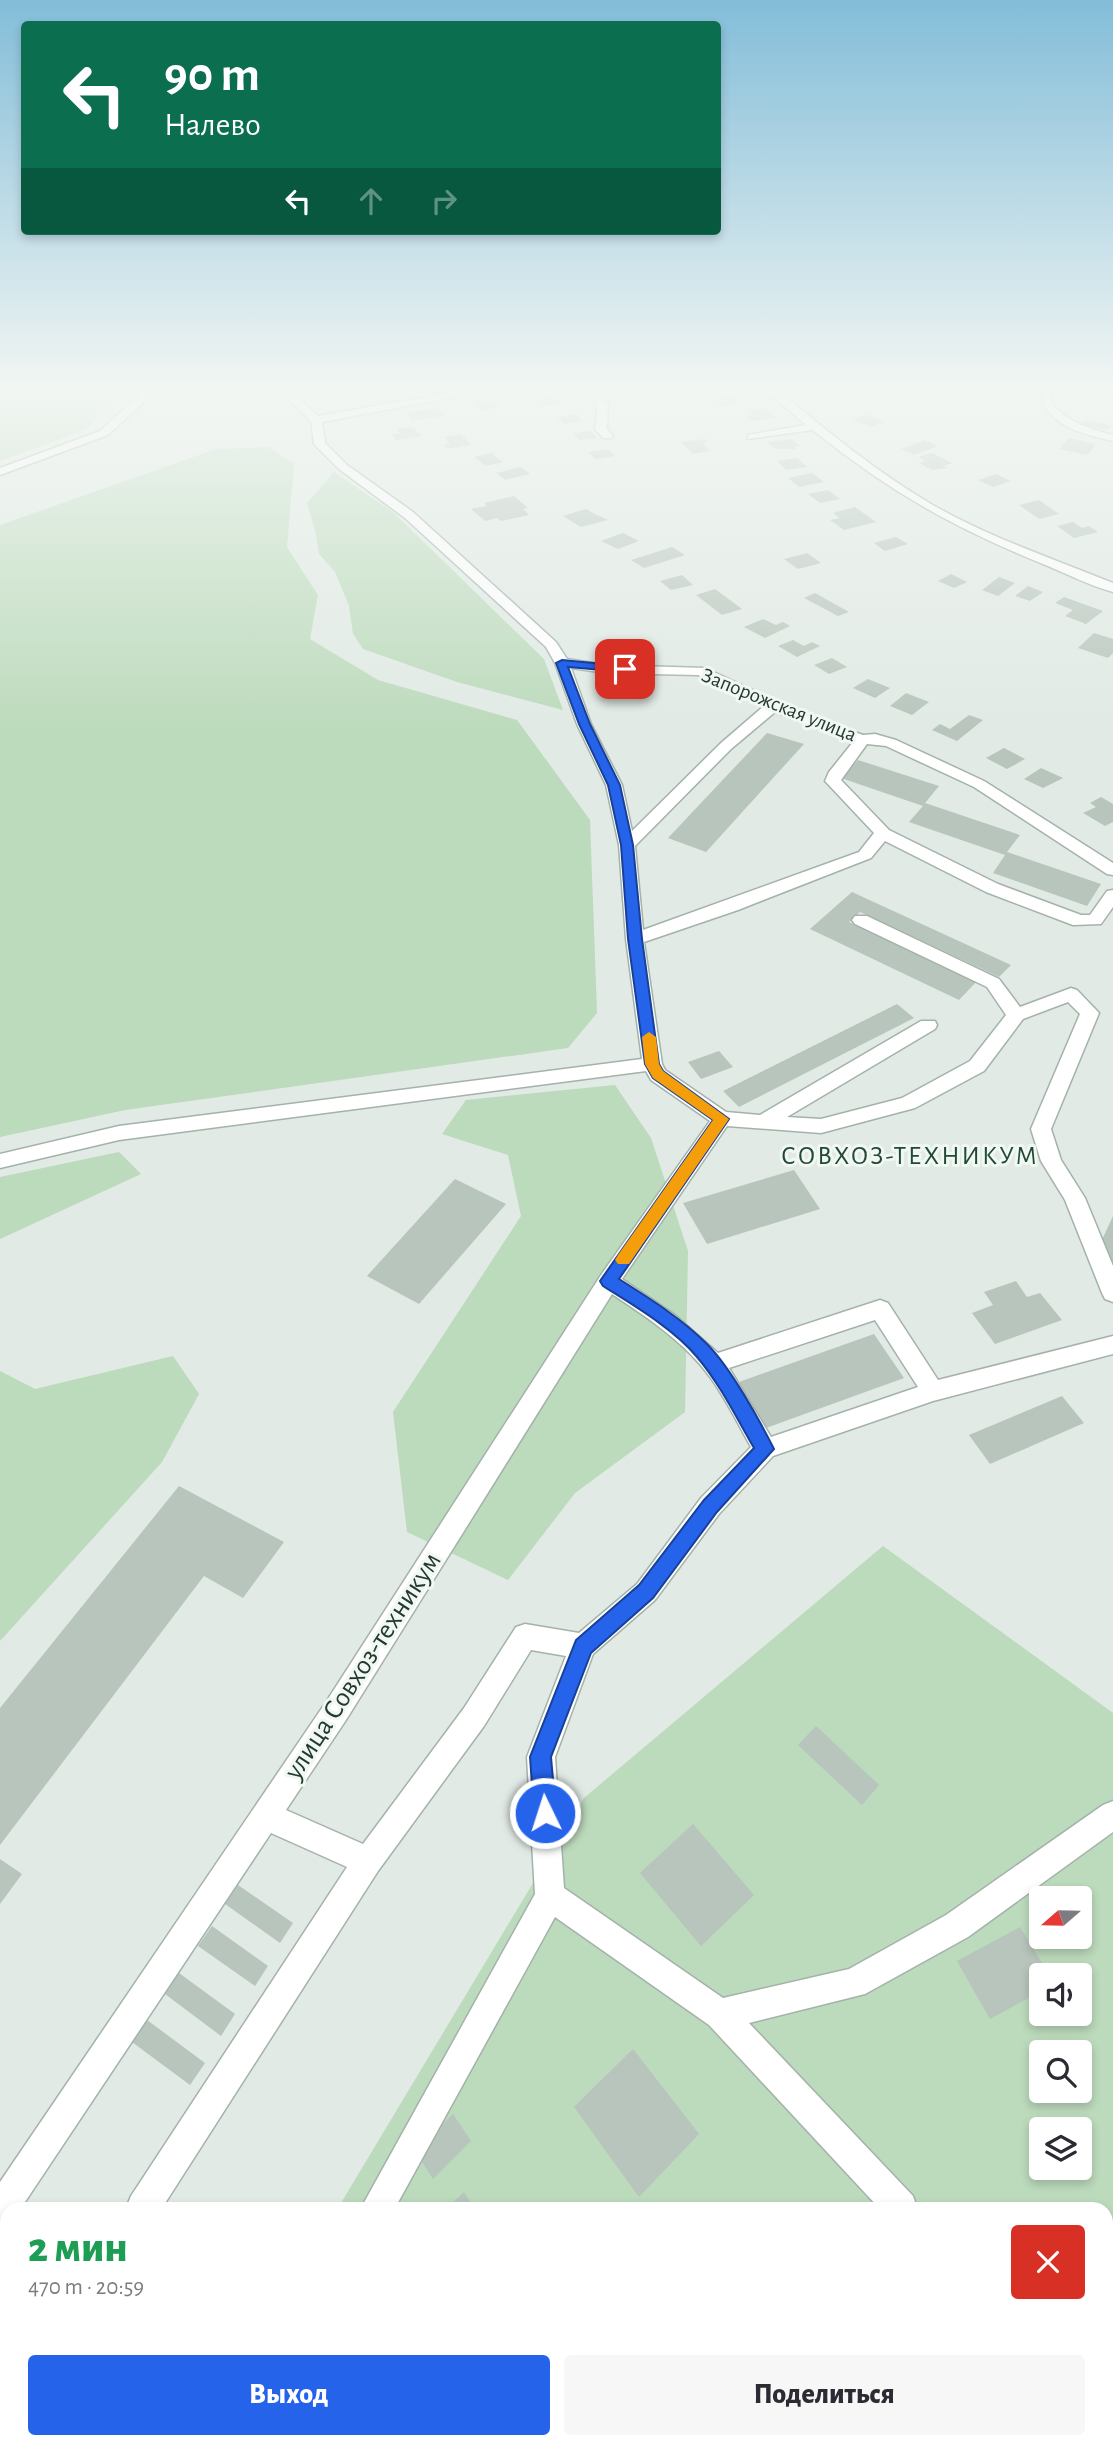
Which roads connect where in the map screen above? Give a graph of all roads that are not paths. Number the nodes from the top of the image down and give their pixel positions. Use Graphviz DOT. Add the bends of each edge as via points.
graph roads {
  1 [pos="394,503"];
  2 [pos="924,503"];
  3 [pos="1113,588"];
  4 [pos="562,663"];
  5 [pos="773,706"];
  6 [pos="862,740"];
  7 [pos="883,833"];
  8 [pos="627,845"];
  9 [pos="1113,870"];
  10 [pos="1113,895"];
  11 [pos="861,920"];
  12 [pos="635,939"];
  13 [pos="1016,1015"];
  14 [pos="928,1025"];
  15 [pos="652,1064"];
  16 [pos="722,1119"];
  17 [pos="760,1123"];
  18 [pos="0,1161"];
  19 [pos="609,1281"];
  20 [pos="1113,1293"];
  21 [pos="1113,1345"];
  22 [pos="713,1364"];
  23 [pos="933,1391"];
  24 [pos="765,1449"];
  25 [pos="583,1646"];
  26 [pos="1113,1815"];
  27 [pos="266,1816"];
  28 [pos="368,1861"];
  29 [pos="550,1896"];
  30 [pos="720,2014"];
  31 [pos="6,2202"];
  32 [pos="147,2202"];
  33 [pos="380,2202"];
  34 [pos="895,2202"];
  1 -- 4 [label="street" via="551,645"];
  2 -- 3 [label="street"];
  4 -- 5 [label="street, Запорожская улица" via="700,671"];
  4 -- 8 [label="street" via="584,724 614,785"];
  5 -- 6 [label="street, Запорожская улица"];
  5 -- 8 [label="street"];
  6 -- 7 [label="street" via="833,781"];
  6 -- 9 [label="street, Запорожская улица" via="891,743 979,784"];
  7 -- 10 [label="street" via="992,888 1079,921 1095,919"];
  7 -- 12 [label="street" via="865,855"];
  8 -- 12 [label="street"];
  11 -- 13 [label="street" via="993,983"];
  12 -- 15 [label="street"];
  13 -- 17 [label="street" via="977,1066 908,1103 821,1126"];
  13 -- 20 [label="street" via="1071,994 1090,1013 1041,1129 1051,1161 1075,1198"];
  14 -- 17 [label="street"];
  15 -- 16 [label="street" via="658,1075"];
  15 -- 18 [label="street" via="119,1133"];
  16 -- 17 [label="street"];
  16 -- 19 [label="street, улица Совхоз-техникум"];
  19 -- 22 [label="street" via="652,1309"];
  19 -- 27 [label="street, улица Совхоз-техникум"];
  21 -- 23 [label="street"];
  22 -- 23 [label="street" via="880,1309"];
  22 -- 24 [label="street"];
  23 -- 24 [label="street"];
  24 -- 25 [label="street" via="710,1506 646,1592"];
  25 -- 28 [label="street" via="525,1636 474,1717"];
  25 -- 29 [label="street" via="541,1757"];
  26 -- 30 [label="street" via="957,1926 854,1983"];
  27 -- 28 [label="street"];
  27 -- 31 [label="street, улица Совхоз-техникум"];
  28 -- 32 [label="street"];
  29 -- 30 [label="street"];
  29 -- 33 [label="street"];
  30 -- 34 [label="street"];
}
